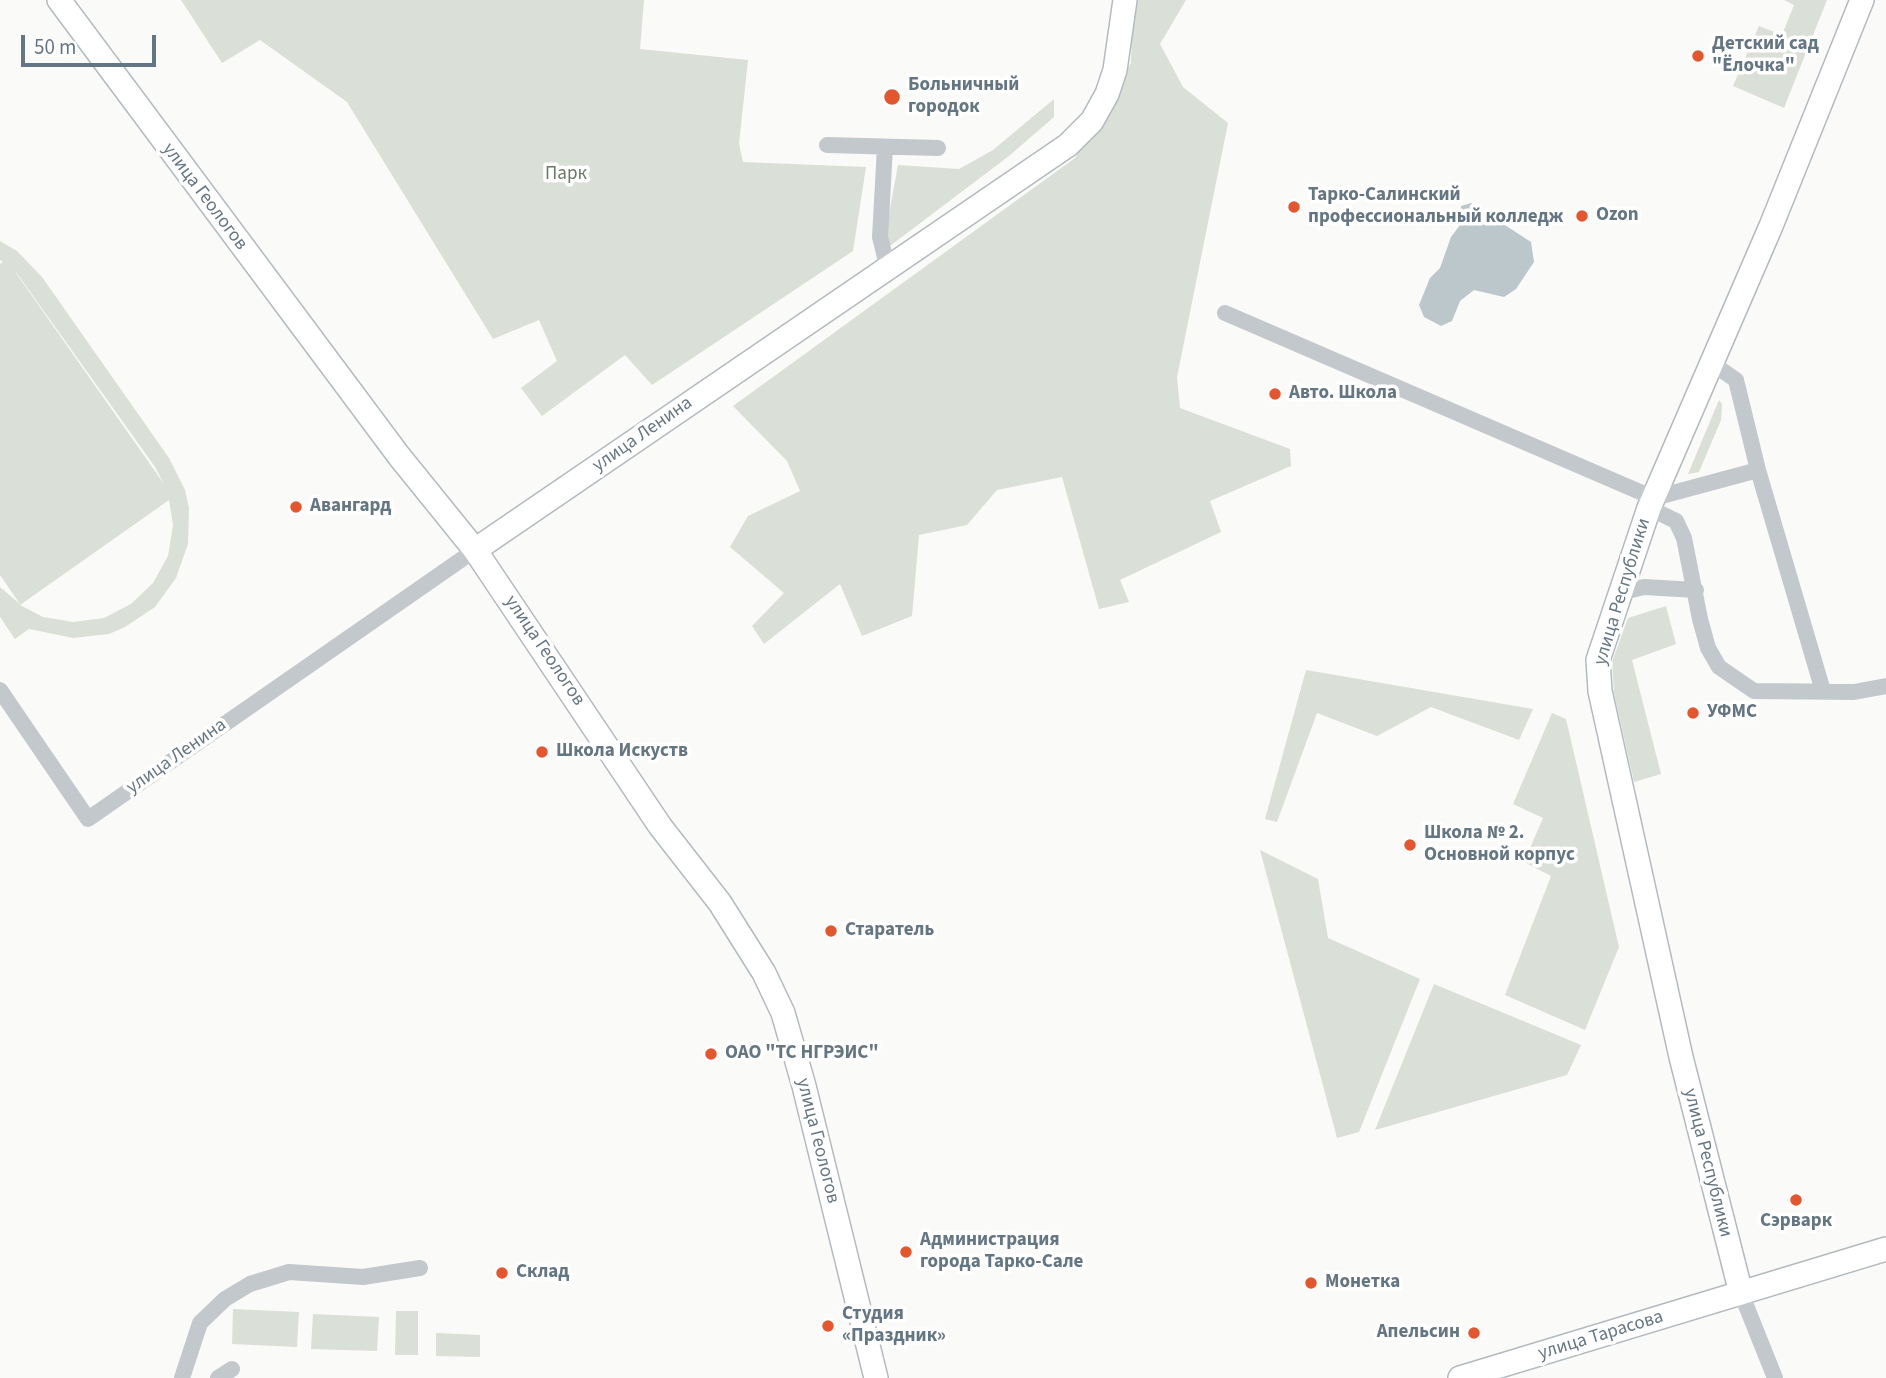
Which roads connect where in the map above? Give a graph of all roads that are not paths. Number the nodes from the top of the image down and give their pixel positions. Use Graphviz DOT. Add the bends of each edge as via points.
graph roads {
  1 [pos="59,0"];
  2 [pos="1125,0"];
  3 [pos="1862,0"];
  4 [pos="827,145"];
  5 [pos="885,146"];
  6 [pos="938,148"];
  7 [pos="888,270"];
  8 [pos="1225,313"];
  9 [pos="1713,364"];
  10 [pos="1758,470"];
  11 [pos="1652,503"];
  12 [pos="475,550"];
  13 [pos="1696,590"];
  14 [pos="1619,593"];
  15 [pos="1886,686"];
  16 [pos="0,690"];
  17 [pos="1823,691"];
  18 [pos="1886,1249"];
  19 [pos="420,1268"];
  20 [pos="1741,1293"];
  21 [pos="181,1378"];
  22 [pos="876,1378"];
  23 [pos="1460,1378"];
  24 [pos="1775,1378"];
  1 -- 12 [label="street, улица Геологов" via="391,445"];
  2 -- 7 [label="street, улица Ленина" via="1115,70 1092,121 1068,145"];
  3 -- 9 [label="street, улица Республики"];
  4 -- 5 [label="street"];
  5 -- 6 [label="street"];
  5 -- 7 [label="street" via="880,237"];
  7 -- 12 [label="street, улица Ленина"];
  8 -- 11 [label="street"];
  9 -- 10 [label="street" via="1737,380"];
  9 -- 11 [label="street, улица Республики"];
  10 -- 11 [label="street"];
  10 -- 17 [label="street"];
  11 -- 13 [label="street" via="1676,521"];
  11 -- 14 [label="street, улица Республики"];
  12 -- 16 [label="street, улица Ленина" via="88,819"];
  12 -- 22 [label="street, улица Геологов" via="764,973 783,1013 804,1086"];
  13 -- 14 [label="street" via="1652,586"];
  13 -- 17 [label="street" via="1708,648 1718,667 1754,691"];
  14 -- 20 [label="street, улица Республики" via="1598,660 1600,691 1681,1058"];
  15 -- 17 [label="street"];
  18 -- 20 [label="street, улица Тарасова"];
  19 -- 21 [label="street" via="363,1277 289,1272 250,1284 225,1299 200,1323"];
  20 -- 23 [label="street, улица Тарасова"];
  20 -- 24 [label="street"];
}
